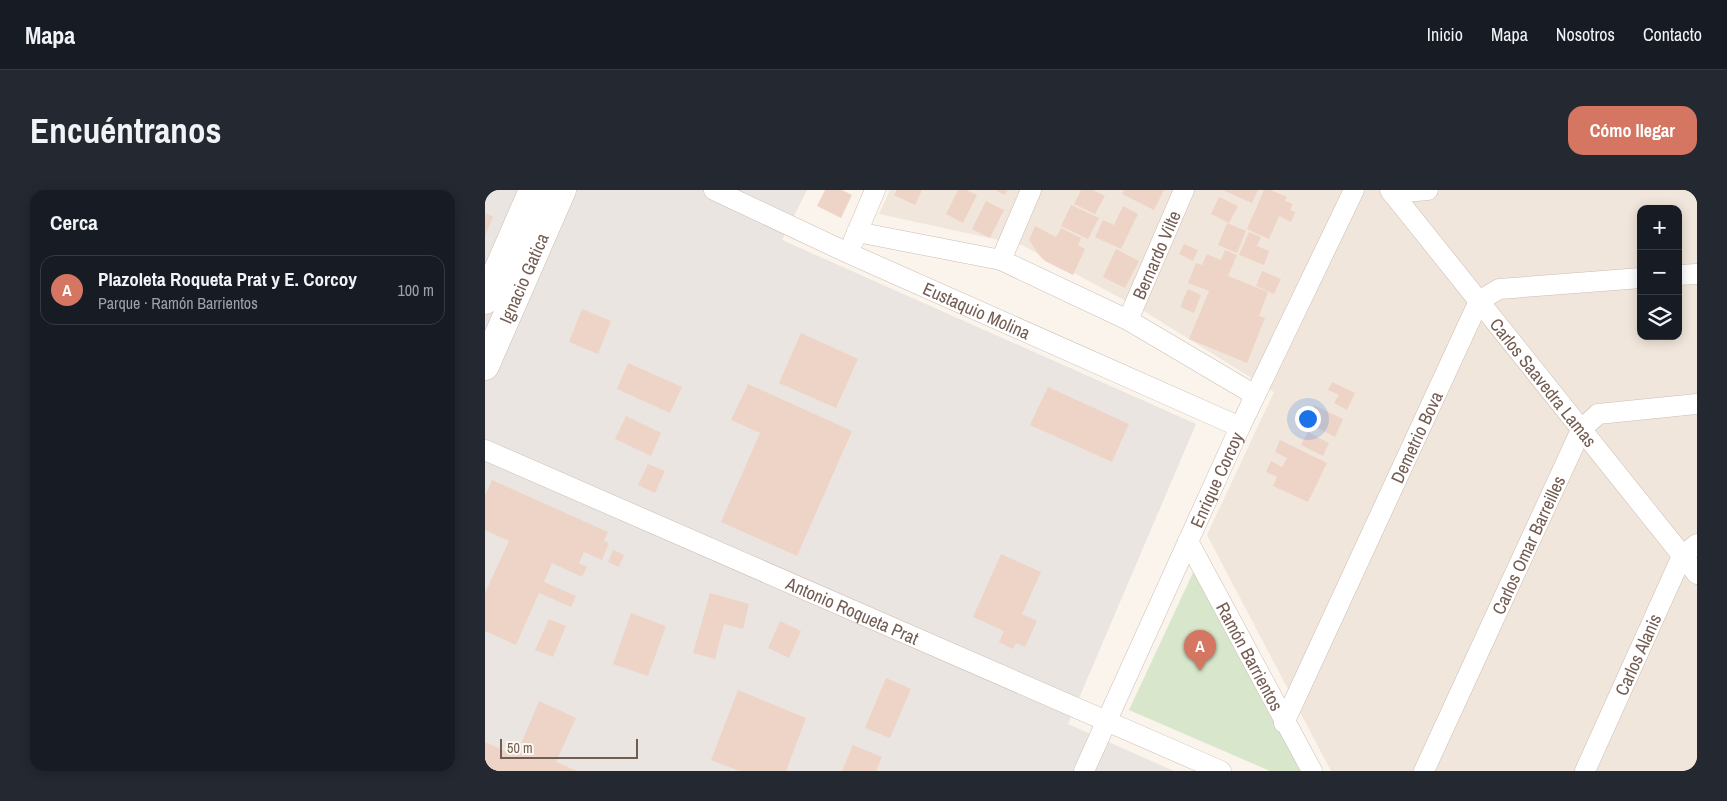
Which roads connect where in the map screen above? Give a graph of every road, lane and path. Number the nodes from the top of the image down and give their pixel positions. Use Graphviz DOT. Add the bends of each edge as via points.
graph roads {
  1 [pos="533,190"];
  2 [pos="563,190"];
  3 [pos="714,190"];
  4 [pos="875,190"];
  5 [pos="1031,190"];
  6 [pos="1184,190"];
  7 [pos="1354,190"];
  8 [pos="1428,190"];
  9 [pos="1391,192"];
  10 [pos="857,232"];
  11 [pos="848,253"];
  12 [pos="1001,260"];
  13 [pos="1697,274"];
  14 [pos="1682,275"];
  15 [pos="1637,278"];
  16 [pos="485,300"];
  17 [pos="1479,301"];
  18 [pos="1128,320"];
  19 [pos="485,366"];
  20 [pos="1255,395"];
  21 [pos="1697,404"];
  22 [pos="1240,427"];
  23 [pos="1581,430"];
  24 [pos="485,450"];
  25 [pos="1188,541"];
  26 [pos="1690,550"];
  27 [pos="1697,574"];
  28 [pos="1106,721"];
  29 [pos="1284,723"];
  30 [pos="1084,771"];
  31 [pos="1221,771"];
  32 [pos="1312,771"];
  33 [pos="1424,771"];
  34 [pos="1585,771"];
  1 -- 16 [label="main road, Ignacio Gatica"];
  2 -- 19 [label="main road, Ignacio Gatica"];
  3 -- 11 [label="street, Eustaquio Molina"];
  4 -- 10 [label="street"];
  5 -- 12 [label="street"];
  6 -- 18 [label="street, Bernardo Vilte"];
  7 -- 20 [label="street, Enrique Corcoy"];
  8 -- 9 [label="street"];
  9 -- 17 [label="street, Carlos Saavedra Lamas"];
  10 -- 11 [label="street"];
  10 -- 12 [label="street"];
  11 -- 22 [label="street, Eustaquio Molina"];
  12 -- 18 [label="street"];
  13 -- 14 [label="street"];
  15 -- 17 [label="street" via="1499,289"];
  17 -- 23 [label="street, Carlos Saavedra Lamas"];
  17 -- 29 [label="street, Demetrio Bova"];
  18 -- 20 [label="street"];
  20 -- 22 [label="street, Enrique Corcoy"];
  21 -- 23 [label="street, Carlos Omar Barreilles" via="1597,414"];
  22 -- 25 [label="street, Enrique Corcoy"];
  23 -- 26 [label="street, Carlos Saavedra Lamas"];
  23 -- 33 [label="street, Carlos Omar Barreilles"];
  24 -- 28 [label="street, Antonio Roqueta Prat"];
  25 -- 28 [label="street, Enrique Corcoy"];
  25 -- 29 [label="street, Ramón Barrientos"];
  26 -- 27 [label="street, Carlos Saavedra Lamas"];
  26 -- 34 [label="street, Carlos Alanis"];
  28 -- 30 [label="street, Enrique Corcoy"];
  28 -- 31 [label="street, Antonio Roqueta Prat"];
  29 -- 32 [label="street, Ramón Barrientos"];
}
